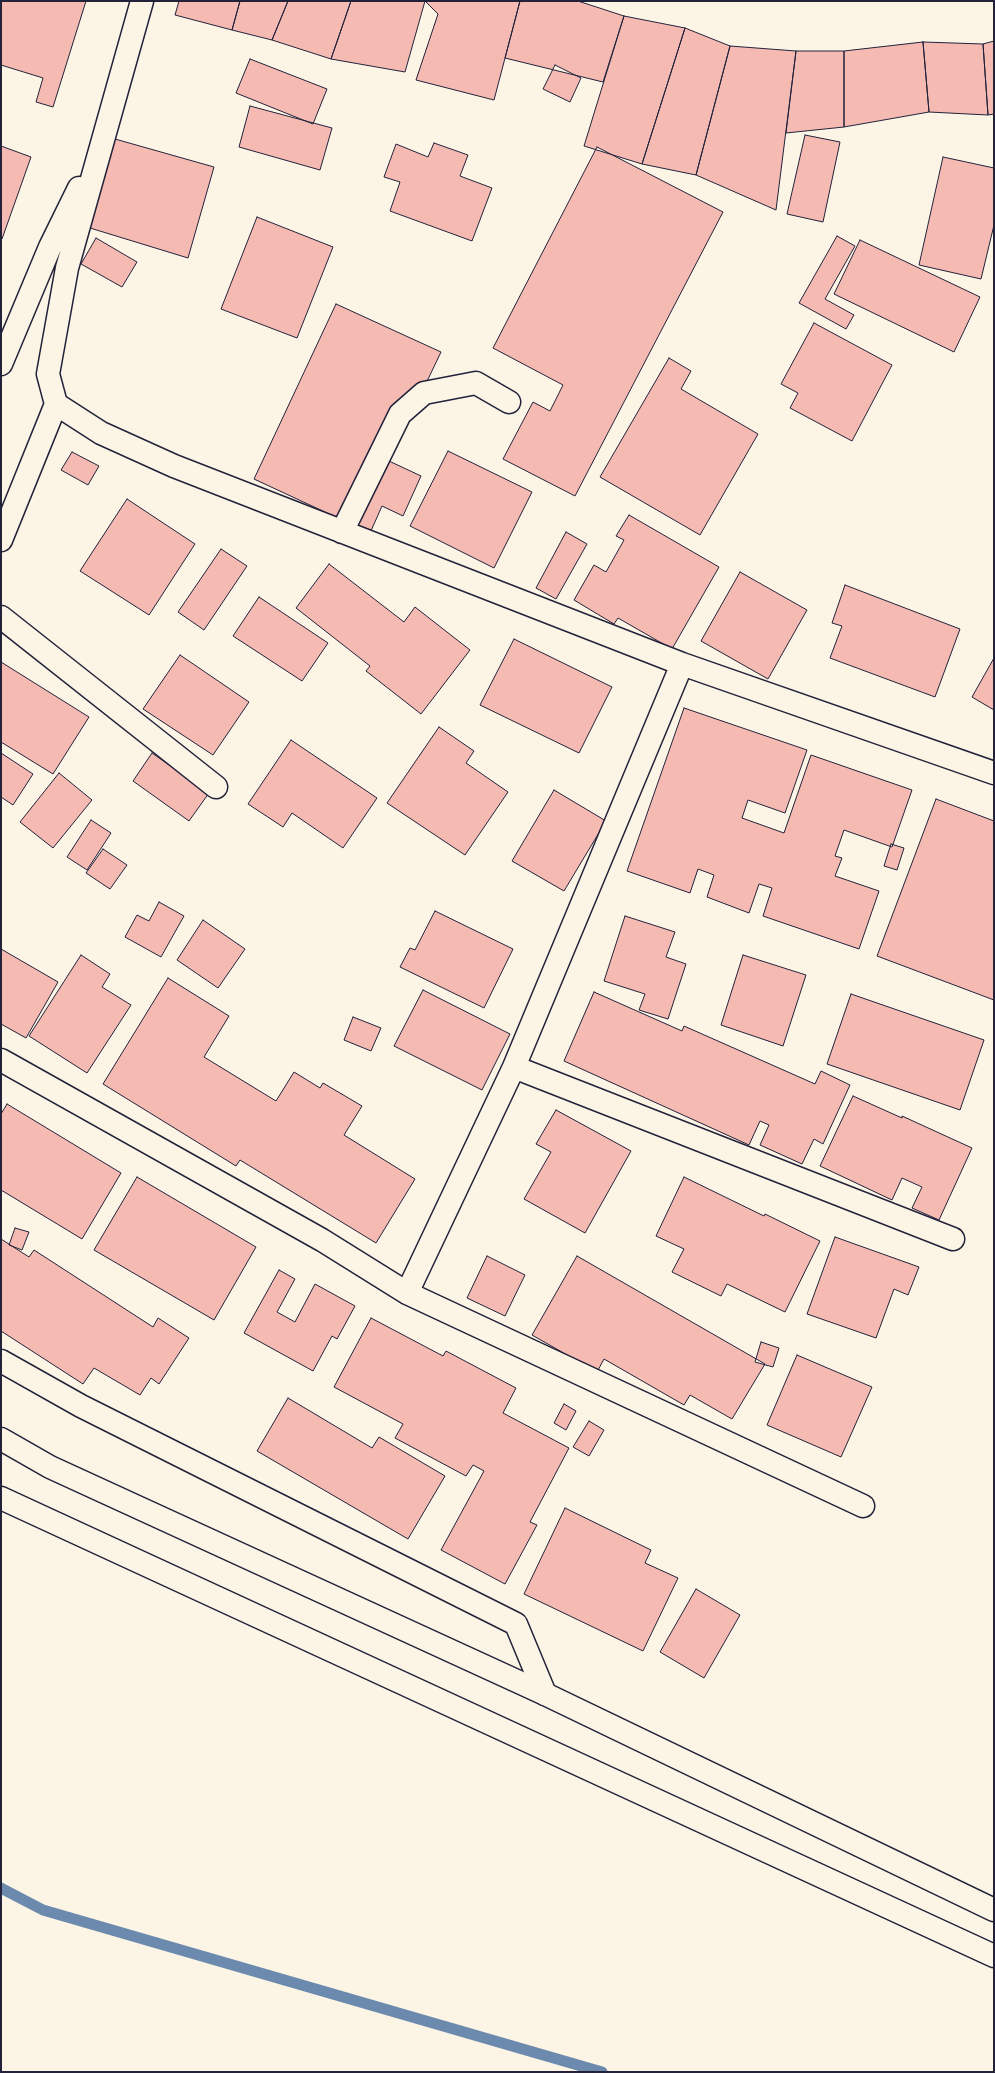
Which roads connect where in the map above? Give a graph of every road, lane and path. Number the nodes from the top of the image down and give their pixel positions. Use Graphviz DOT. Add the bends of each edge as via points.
graph roads {
  1 [pos="142,1"];
  2 [pos="102,143"];
  3 [pos="1,364"];
  4 [pos="509,402"];
  5 [pos="56,404"];
  6 [pos="342,532"];
  7 [pos="1,540"];
  8 [pos="1,617"];
  9 [pos="682,664"];
  10 [pos="994,773"];
  11 [pos="216,787"];
  12 [pos="1,1060"];
  13 [pos="514,1067"];
  14 [pos="953,1239"];
  15 [pos="408,1293"];
  16 [pos="1,1362"];
  17 [pos="1,1439"];
  18 [pos="1,1498"];
  19 [pos="863,1506"];
  20 [pos="545,1694"];
  21 [pos="994,1910"];
  22 [pos="994,1956"];
  1 -- 2 [label="main road"];
  2 -- 3 [label="main road" via="50,247"];
  2 -- 5 [label="main road" via="67,268 48,374"];
  4 -- 6 [label="main road" via="476,383 424,393 400,414"];
  5 -- 6 [label="main road" via="101,432 174,466"];
  5 -- 7 [label="main road"];
  6 -- 9 [label="main road"];
  8 -- 11 [label="main road"];
  9 -- 10 [label="main road"];
  9 -- 13 [label="main road"];
  12 -- 15 [label="main road" via="322,1240"];
  13 -- 14 [label="main road"];
  13 -- 15 [label="main road"];
  15 -- 19 [label="main road"];
  16 -- 20 [label="main road" via="81,1406 516,1624"];
  17 -- 20 [label="main road" via="50,1467"];
  18 -- 22 [label="main road"];
  20 -- 21 [label="main road"];
}
